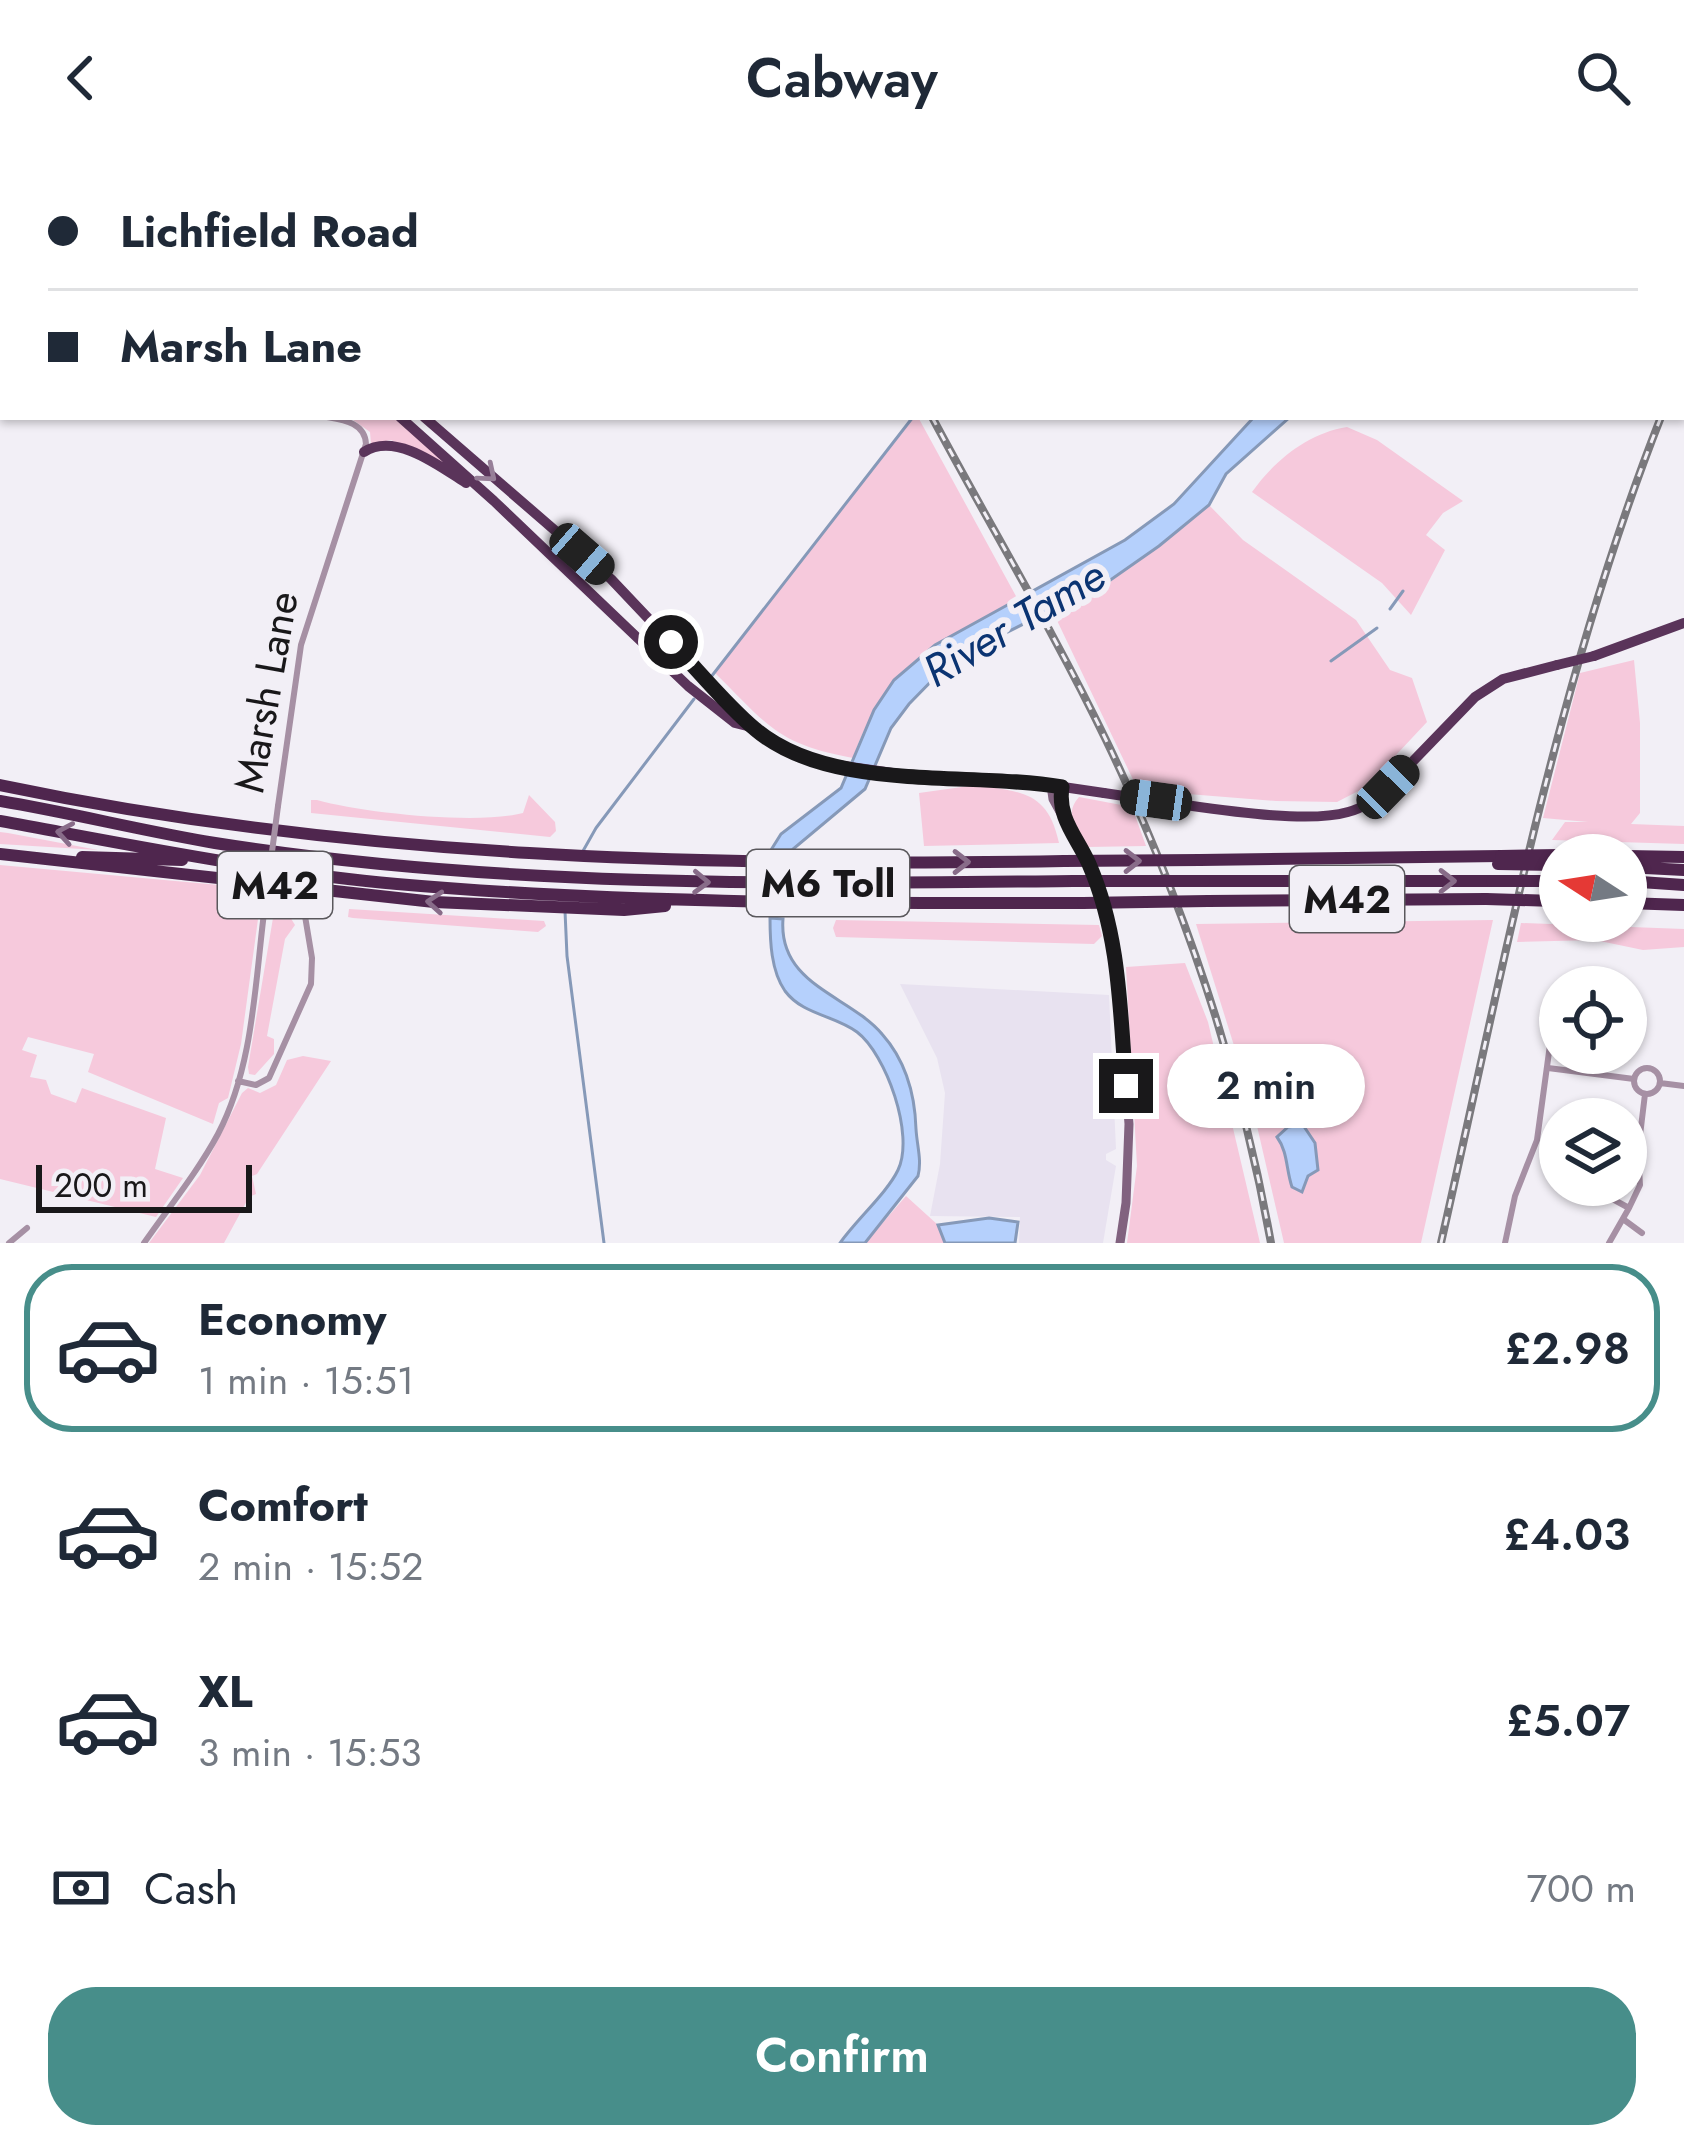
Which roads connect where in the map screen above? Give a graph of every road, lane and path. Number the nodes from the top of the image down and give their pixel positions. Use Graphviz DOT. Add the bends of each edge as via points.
graph roads {
  1 [pos="336,420"];
  2 [pos="403,420"];
  3 [pos="427,420"];
  4 [pos="364,452"];
  5 [pos="494,501"];
  6 [pos="1684,623"];
  7 [pos="752,727"];
  8 [pos="0,781"];
  9 [pos="1056,786"];
  10 [pos="0,801"];
  11 [pos="0,821"];
  12 [pos="0,853"];
  13 [pos="1647,856"];
  14 [pos="1539,857"];
  15 [pos="1684,857"];
  16 [pos="213,860"];
  17 [pos="1499,860"];
  18 [pos="1539,864"];
  19 [pos="1647,868"];
  20 [pos="1684,870"];
  21 [pos="1539,880"];
  22 [pos="1647,882"];
  23 [pos="1684,884"];
  24 [pos="553,900"];
  25 [pos="1539,900"];
  26 [pos="1647,904"];
  27 [pos="1684,905"];
  28 [pos="305,916"];
  29 [pos="1546,1074"];
  30 [pos="1594,1074"];
  31 [pos="1634,1079"];
  32 [pos="238,1082"];
  33 [pos="1660,1083"];
  34 [pos="1684,1086"];
  35 [pos="1646,1094"];
  36 [pos="1625,1206"];
  37 [pos="1629,1208"];
  38 [pos="1623,1219"];
  39 [pos="27,1228"];
  40 [pos="1642,1233"];
  41 [pos="0,1239"];
  42 [pos="9,1242"];
  43 [pos="144,1243"];
  44 [pos="1120,1243"];
  45 [pos="1505,1243"];
  46 [pos="1609,1243"];
  1 -- 4 [label="street" via="361,428"];
  2 -- 5 [label="highway"];
  3 -- 7 [label="highway, one-way" via="611,579"];
  4 -- 5 [label="highway" via="394,445"];
  4 -- 32 [label="street, Marsh Lane, bridge" via="302,645"];
  5 -- 7 [label="highway" via="690,688"];
  6 -- 9 [label="highway, bridge" via="1503,679 1373,800 1346,813 1310,816"];
  7 -- 9 [label="highway" via="796,754 837,765"];
  8 -- 17 [label="highway, M42, one-way, bridge" via="184,821 592,859"];
  9 -- 44 [label="main road" via="1114,945 1129,1124"];
  10 -- 21 [label="highway, M6 Toll, one-way, bridge" via="214,842 556,876 746,883"];
  16 -- 11 [label="highway, one-way"];
  12 -- 16 [label="highway, M42"];
  24 -- 12 [label="highway, M42, one-way" via="434,902"];
  13 -- 15 [label="highway"];
  14 -- 17 [label="highway, bridge"];
  16 -- 24 [label="highway, M42"];
  17 -- 18 [label="highway, M42, bridge"];
  19 -- 20 [label="highway"];
  22 -- 23 [label="highway"];
  24 -- 25 [label="highway, M42, bridge" via="624,910 708,901"];
  26 -- 27 [label="highway"];
  28 -- 32 [label="street" via="311,984 269,1078"];
  29 -- 45 [label="street" via="1537,1140"];
  30 -- 31 [label="street"];
  31 -- 33 [label="street" via="1646,1068"];
  31 -- 35 [label="street"];
  32 -- 43 [label="street, Marsh Lane" via="219,1132"];
  33 -- 34 [label="street"];
  33 -- 35 [label="street"];
  35 -- 37 [label="street" via="1640,1185"];
  36 -- 37 [label="street"];
  37 -- 38 [label="street"];
  38 -- 40 [label="street"];
  38 -- 46 [label="street"];
  39 -- 42 [label="street"];
  41 -- 42 [label="street"];
}
